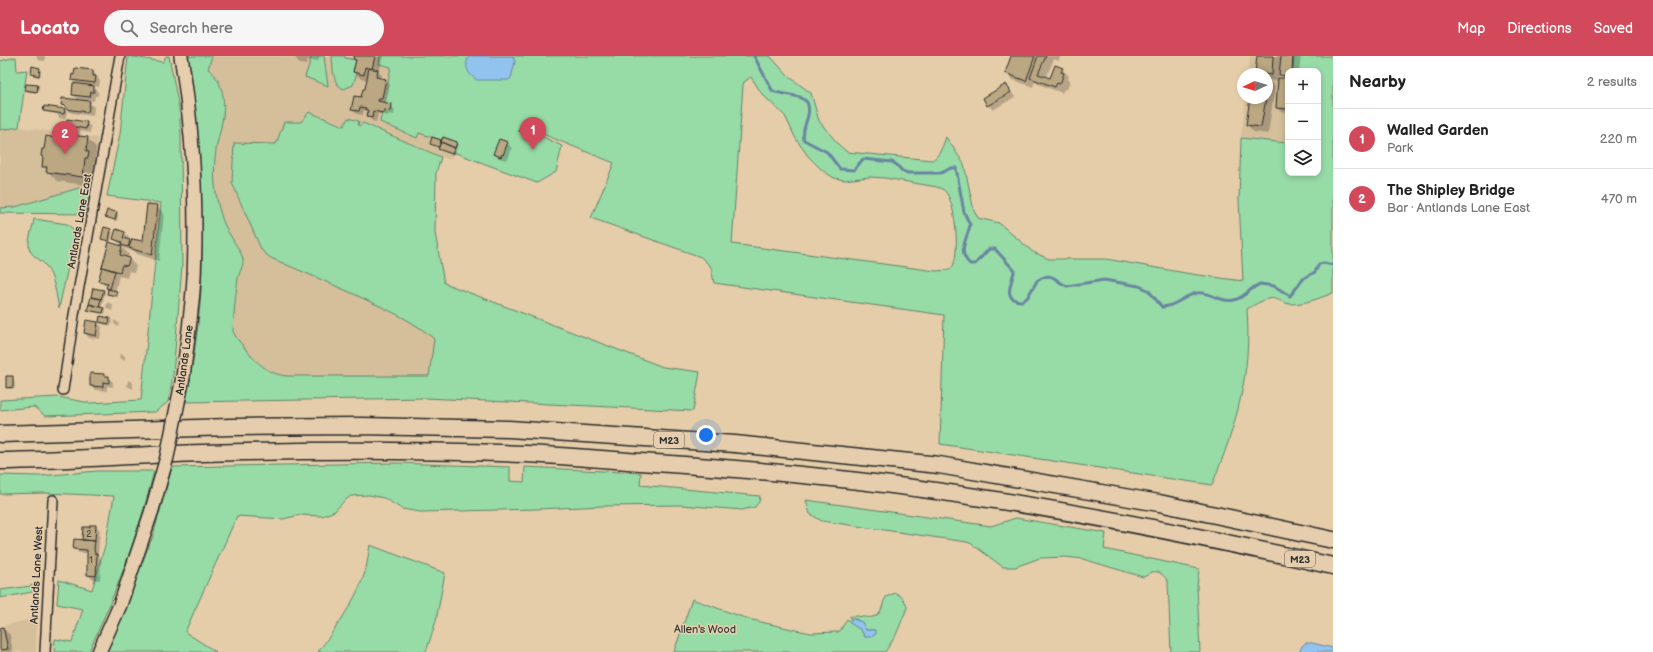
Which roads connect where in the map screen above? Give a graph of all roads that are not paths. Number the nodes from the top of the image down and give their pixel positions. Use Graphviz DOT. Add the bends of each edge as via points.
graph roads {
  1 [pos="120,56"];
  2 [pos="181,56"];
  3 [pos="63,390"];
  4 [pos="0,434"];
  5 [pos="0,462"];
  6 [pos="52,500"];
  7 [pos="1333,540"];
  8 [pos="1333,566"];
  9 [pos="45,652"];
  10 [pos="99,652"];
  1 -- 3 [label="street, Antlands Lane East"];
  2 -- 10 [label="main road, Antlands Lane, bridge" via="190,132 194,222 193,284 183,377 167,457 152,510 120,606"];
  4 -- 7 [label="highway, M23" via="368,426 509,430 735,444 939,465 1159,503"];
  5 -- 8 [label="highway, M23" via="322,450 526,454 675,464 796,474 967,496 1084,515"];
  6 -- 9 [label="street, Antlands Lane West"];
}
